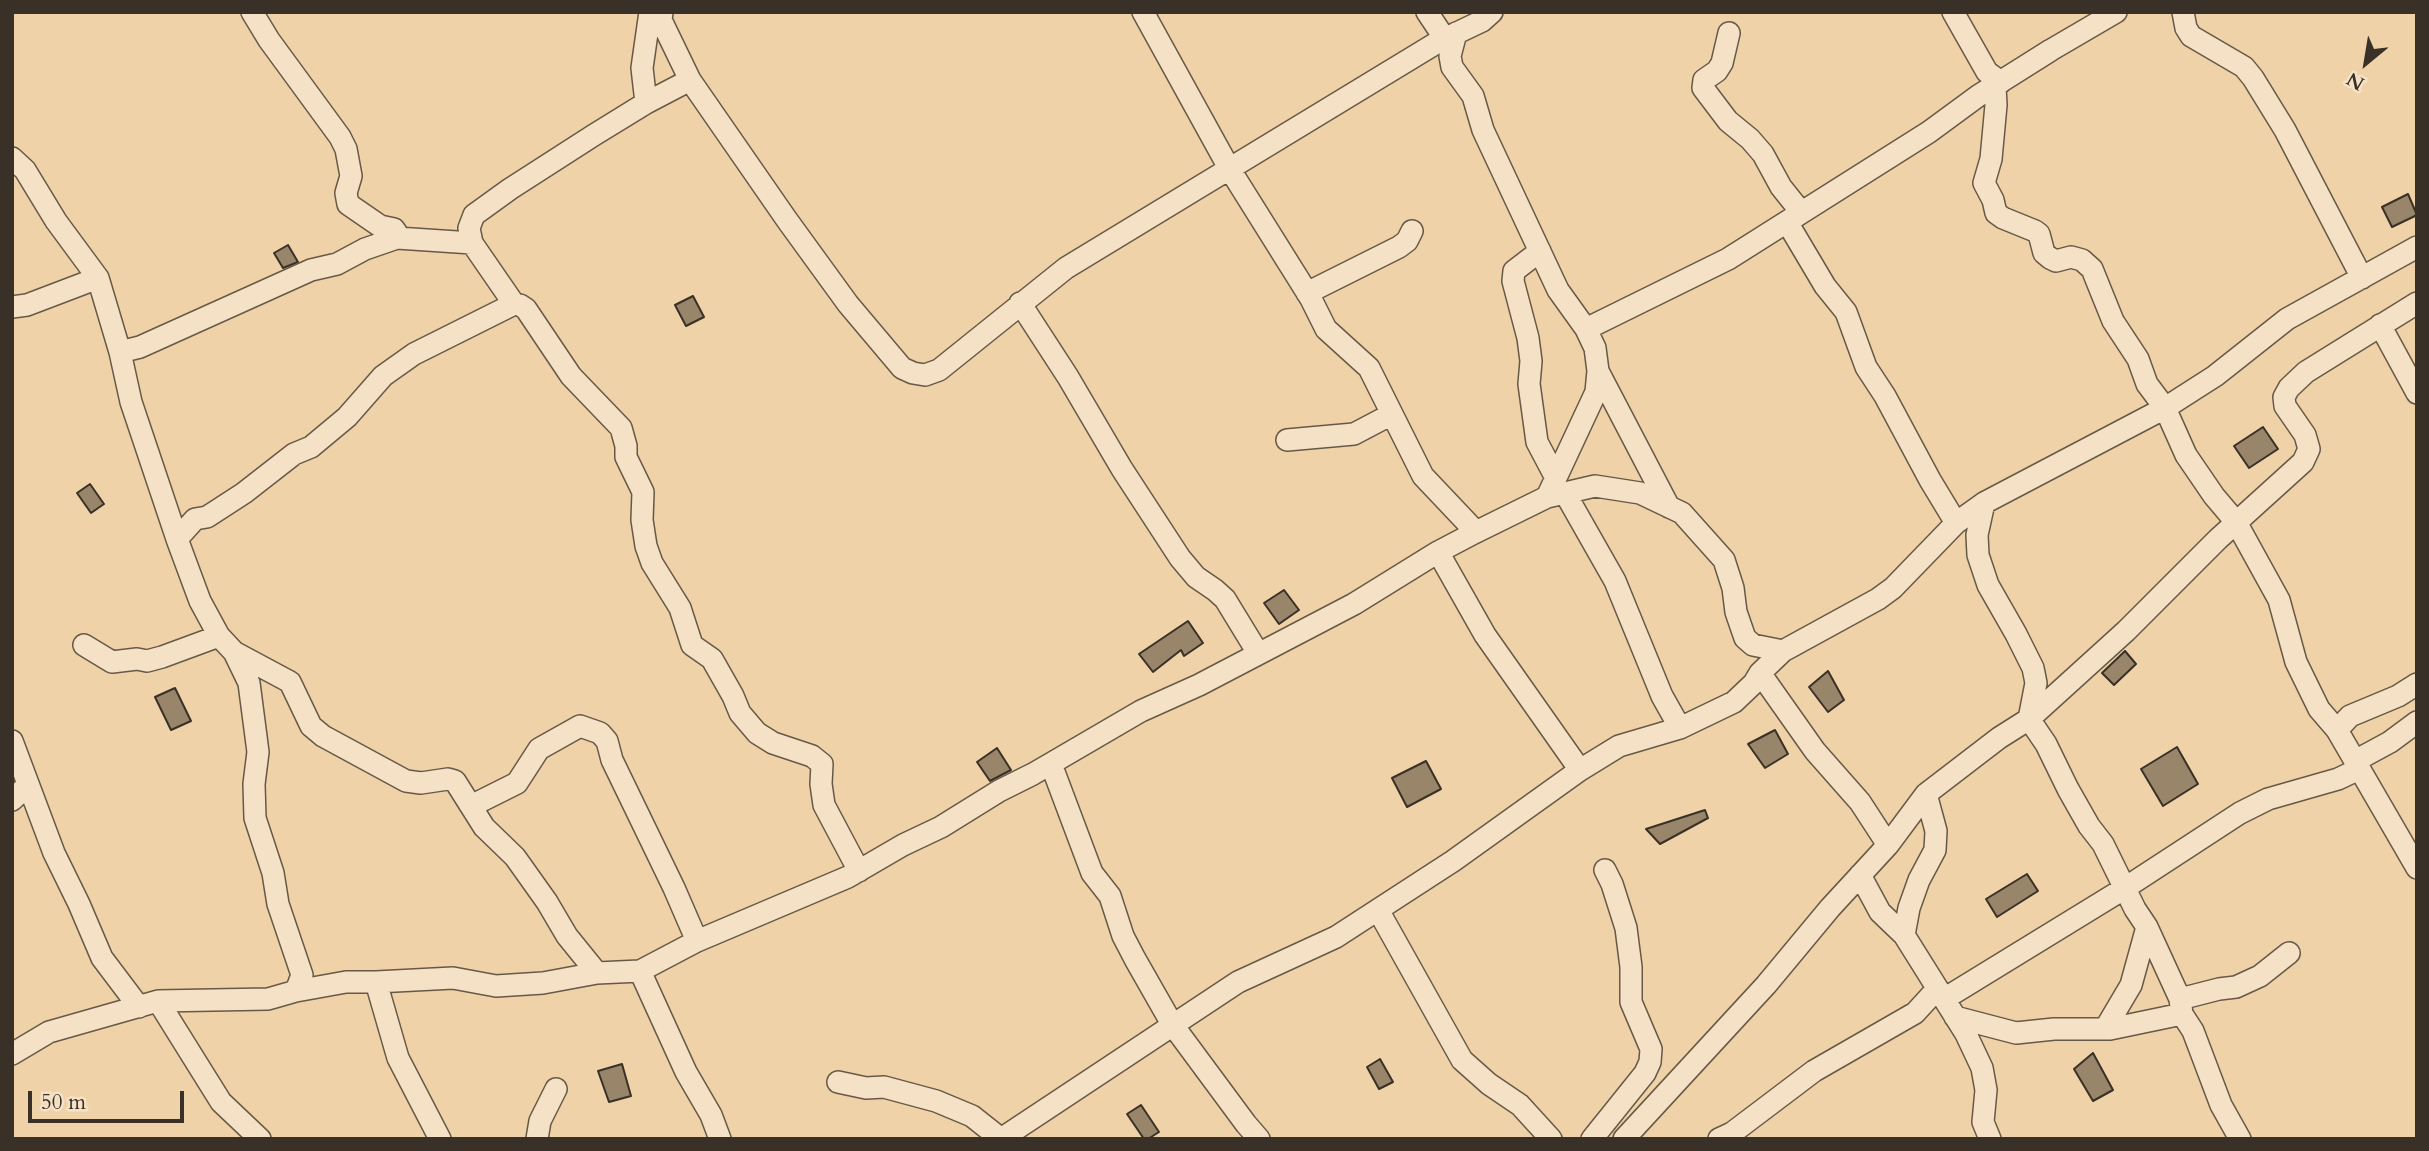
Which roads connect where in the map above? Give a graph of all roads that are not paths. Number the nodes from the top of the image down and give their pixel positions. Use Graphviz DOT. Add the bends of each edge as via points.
graph roads {
  1 [pos="252,12"];
  2 [pos="650,12"];
  3 [pos="1143,12"];
  4 [pos="1427,12"];
  5 [pos="1492,12"];
  6 [pos="1953,12"];
  7 [pos="2116,12"];
  8 [pos="2183,12"];
  9 [pos="661,13"];
  10 [pos="1729,33"];
  11 [pos="1447,42"];
  12 [pos="690,80"];
  13 [pos="1990,84"];
  14 [pos="646,103"];
  15 [pos="12,158"];
  16 [pos="1229,168"];
  17 [pos="1794,217"];
  18 [pos="1412,231"];
  19 [pos="397,238"];
  20 [pos="472,243"];
  21 [pos="2417,247"];
  22 [pos="1540,251"];
  23 [pos="98,278"];
  24 [pos="2362,278"];
  25 [pos="1307,293"];
  26 [pos="1020,303"];
  27 [pos="2417,303"];
  28 [pos="514,304"];
  29 [pos="12,307"];
  30 [pos="2380,325"];
  31 [pos="1586,329"];
  32 [pos="120,352"];
  33 [pos="1598,372"];
  34 [pos="2417,393"];
  35 [pos="2165,408"];
  36 [pos="1392,414"];
  37 [pos="1287,440"];
  38 [pos="1556,489"];
  39 [pos="1984,503"];
  40 [pos="1669,507"];
  41 [pos="2236,522"];
  42 [pos="1956,523"];
  43 [pos="1476,532"];
  44 [pos="177,538"];
  45 [pos="1438,552"];
  46 [pos="219,636"];
  47 [pos="84,645"];
  48 [pos="1783,651"];
  49 [pos="234,652"];
  50 [pos="1258,653"];
  51 [pos="1760,673"];
  52 [pos="2417,684"];
  53 [pos="2029,719"];
  54 [pos="2417,722"];
  55 [pos="1680,728"];
  56 [pos="2337,730"];
  57 [pos="12,741"];
  58 [pos="1051,764"];
  59 [pos="2357,765"];
  60 [pos="1580,770"];
  61 [pos="28,785"];
  62 [pos="1926,794"];
  63 [pos="12,800"];
  64 [pos="471,806"];
  65 [pos="1888,845"];
  66 [pos="2417,868"];
  67 [pos="1605,870"];
  68 [pos="859,871"];
  69 [pos="1860,875"];
  70 [pos="2125,888"];
  71 [pos="1378,909"];
  72 [pos="2147,927"];
  73 [pos="1904,935"];
  74 [pos="697,941"];
  75 [pos="2289,953"];
  76 [pos="640,971"];
  77 [pos="597,973"];
  78 [pos="376,982"];
  79 [pos="305,984"];
  80 [pos="1946,1002"];
  81 [pos="148,1004"];
  82 [pos="2181,1007"];
  83 [pos="1172,1024"];
  84 [pos="2105,1029"];
  85 [pos="12,1054"];
  86 [pos="838,1082"];
  87 [pos="556,1089"];
  88 [pos="260,1139"];
  89 [pos="440,1139"];
  90 [pos="537,1139"];
  91 [pos="720,1139"];
  92 [pos="1001,1139"];
  93 [pos="1259,1139"];
  94 [pos="1551,1139"];
  95 [pos="1592,1139"];
  96 [pos="1624,1139"];
  97 [pos="1719,1139"];
  98 [pos="1990,1139"];
  99 [pos="2239,1139"];
  1 -- 19 [label="street" via="340,136 351,176 345,198 348,204 380,226 394,229"];
  2 -- 14 [label="street" via="642,68"];
  3 -- 16 [label="street"];
  4 -- 11 [label="street"];
  5 -- 11 [label="street"];
  6 -- 13 [label="street"];
  7 -- 13 [label="street"];
  8 -- 24 [label="street" via="2191,36 2244,67 2253,78"];
  9 -- 12 [label="street"];
  10 -- 17 [label="street" via="1722,63 1704,80 1703,88 1728,121 1763,154"];
  11 -- 16 [label="street"];
  11 -- 22 [label="street" via="1452,67 1473,96 1483,130"];
  12 -- 14 [label="street"];
  12 -- 26 [label="street" via="848,304 902,368 925,375 939,370"];
  13 -- 17 [label="street" via="1929,132"];
  13 -- 35 [label="street" via="1996,105 1984,183 1996,213 2039,234 2050,258 2071,257 2092,269 2113,321"];
  14 -- 20 [label="street" via="474,215 469,229"];
  15 -- 23 [label="street" via="25,170"];
  16 -- 25 [label="street"];
  16 -- 26 [label="street" via="1066,268"];
  17 -- 31 [label="street" via="1728,259"];
  17 -- 42 [label="street" via="1825,286 1846,312 1866,366"];
  18 -- 25 [label="street" via="1399,247"];
  19 -- 20 [label="street"];
  19 -- 32 [label="street"];
  20 -- 28 [label="street"];
  21 -- 24 [label="street"];
  22 -- 31 [label="street" via="1558,290"];
  22 -- 38 [label="street" via="1514,271 1513,281 1528,338 1538,442"];
  23 -- 29 [label="street"];
  23 -- 32 [label="street"];
  24 -- 35 [label="street" via="2287,319 2215,376"];
  25 -- 36 [label="street" via="1326,330 1369,368"];
  26 -- 50 [label="street" via="1180,558 1196,578 1225,599"];
  27 -- 30 [label="street"];
  28 -- 44 [label="street" via="383,376 311,447 294,454 208,517 194,519"];
  28 -- 68 [label="street" via="526,309 571,376 621,428 626,457 643,492 646,546 680,608 692,645 712,659 740,713 757,733 822,764 824,805"];
  30 -- 34 [label="street"];
  30 -- 41 [label="street" via="2289,388 2285,406 2309,449 2303,462"];
  31 -- 33 [label="street" via="1595,348"];
  32 -- 44 [label="street" via="131,402"];
  33 -- 38 [label="street" via="1596,392"];
  33 -- 40 [label="street"];
  35 -- 39 [label="street"];
  35 -- 41 [label="street" via="2186,456"];
  36 -- 37 [label="street" via="1354,434"];
  36 -- 43 [label="street" via="1423,476"];
  38 -- 40 [label="street" via="1595,486 1640,493"];
  38 -- 43 [label="street"];
  38 -- 55 [label="street" via="1615,581 1662,696"];
  39 -- 42 [label="street"];
  39 -- 53 [label="street" via="1978,555 1988,584 2033,667 2036,683"];
  40 -- 48 [label="street" via="1682,513 1724,560 1745,638 1753,645"];
  41 -- 53 [label="street"];
  41 -- 56 [label="street" via="2279,600 2296,662 2319,709"];
  42 -- 48 [label="street" via="1893,589"];
  43 -- 45 [label="street"];
  44 -- 46 [label="street" via="200,601"];
  45 -- 50 [label="street" via="1354,604"];
  45 -- 60 [label="street" via="1485,635"];
  46 -- 47 [label="street" via="147,660 112,662"];
  46 -- 49 [label="street"];
  48 -- 51 [label="street"];
  49 -- 64 [label="street" via="290,682 311,726 323,736 406,781 455,781"];
  49 -- 79 [label="street" via="249,683 258,752 255,818"];
  50 -- 58 [label="street" via="1141,711"];
  51 -- 55 [label="street" via="1734,702"];
  51 -- 65 [label="street"];
  52 -- 56 [label="street" via="2350,716"];
  53 -- 62 [label="street"];
  53 -- 70 [label="street"];
  54 -- 59 [label="street"];
  55 -- 60 [label="street" via="1619,746"];
  56 -- 59 [label="street"];
  57 -- 61 [label="street"];
  58 -- 68 [label="street"];
  58 -- 83 [label="street" via="1092,873 1110,896 1123,936"];
  59 -- 66 [label="street"];
  59 -- 70 [label="street" via="2338,779 2259,803"];
  60 -- 71 [label="street"];
  61 -- 63 [label="street"];
  61 -- 81 [label="street" via="102,958"];
  62 -- 65 [label="street"];
  62 -- 73 [label="street" via="1936,831 1935,850 1919,880"];
  64 -- 74 [label="street" via="517,783 539,748 580,726 600,733"];
  64 -- 77 [label="street" via="484,827 515,857"];
  65 -- 69 [label="street"];
  67 -- 95 [label="street" via="1626,928 1631,1002 1651,1049 1645,1073"];
  68 -- 74 [label="street"];
  69 -- 73 [label="street" via="1880,912"];
  69 -- 96 [label="street"];
  70 -- 72 [label="street"];
  70 -- 80 [label="street"];
  71 -- 83 [label="street" via="1336,937 1238,982"];
  71 -- 94 [label="street" via="1462,1060 1520,1105"];
  72 -- 82 [label="street"];
  72 -- 84 [label="street" via="2131,985"];
  73 -- 80 [label="street"];
  74 -- 76 [label="street"];
  75 -- 82 [label="street" via="2260,976"];
  76 -- 77 [label="street"];
  76 -- 91 [label="street"];
  77 -- 78 [label="street" via="496,986 453,978"];
  78 -- 79 [label="street"];
  78 -- 89 [label="street" via="398,1058"];
  79 -- 81 [label="street" via="268,999"];
  80 -- 84 [label="street" via="2015,1033"];
  80 -- 97 [label="street" via="1915,1013 1814,1071"];
  80 -- 98 [label="street" via="1982,1068 1986,1090 1983,1122"];
  81 -- 85 [label="street" via="49,1032"];
  81 -- 88 [label="street" via="221,1102"];
  82 -- 84 [label="street"];
  82 -- 99 [label="street"];
  83 -- 92 [label="street"];
  83 -- 93 [label="street"];
  86 -- 92 [label="street" via="884,1087 936,1101 972,1116"];
  87 -- 90 [label="street" via="540,1121"];
}
